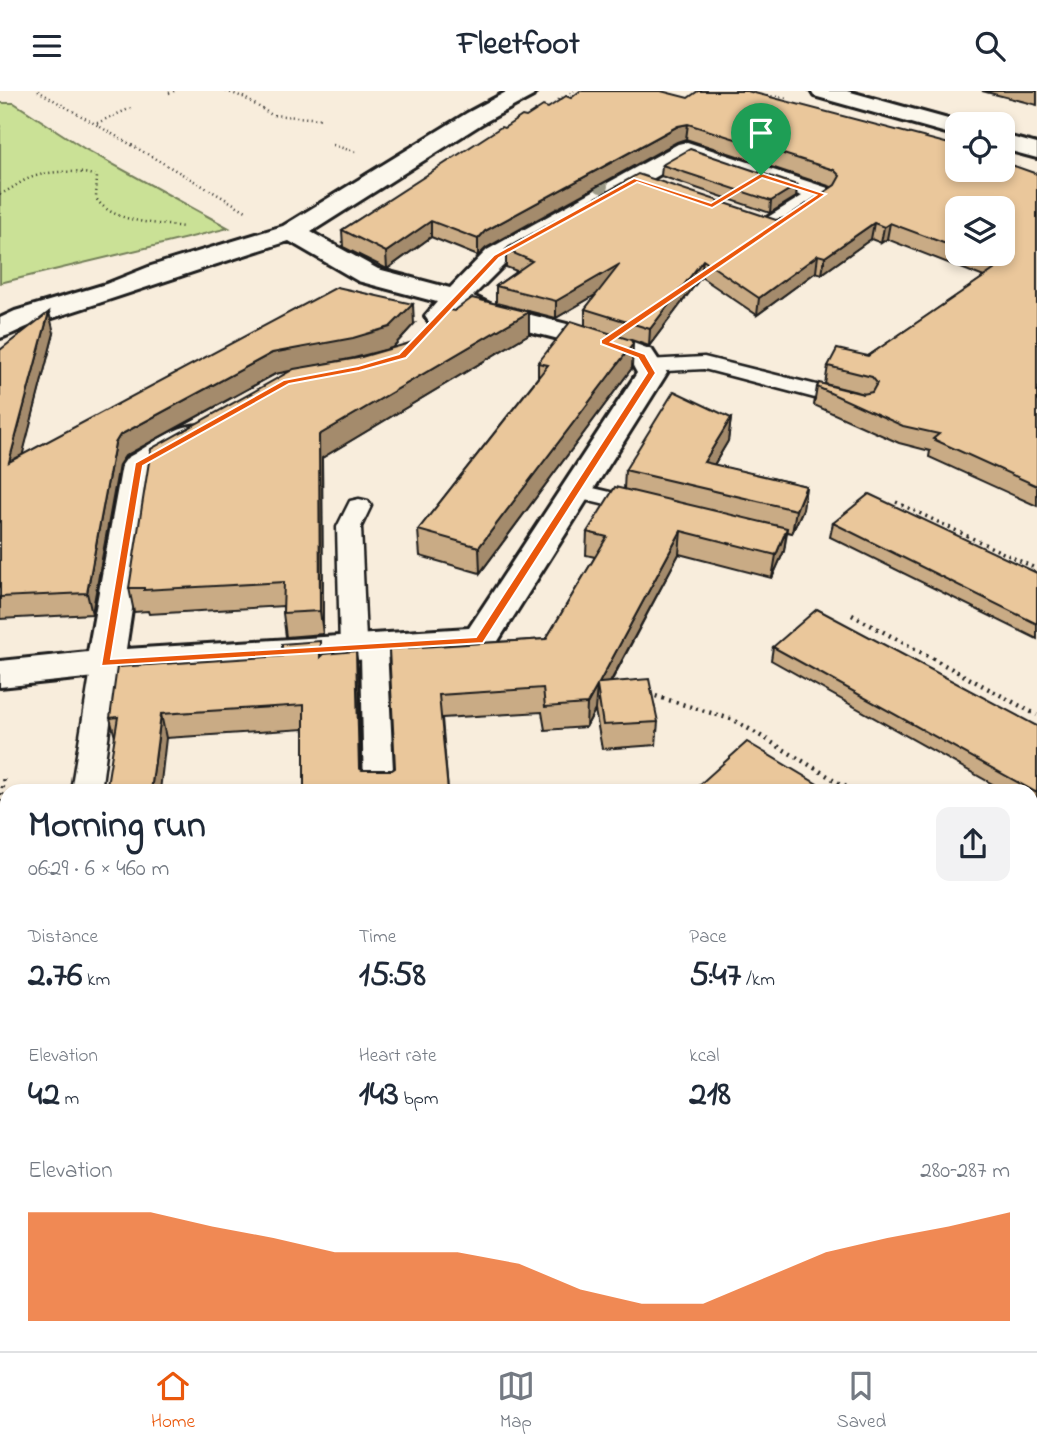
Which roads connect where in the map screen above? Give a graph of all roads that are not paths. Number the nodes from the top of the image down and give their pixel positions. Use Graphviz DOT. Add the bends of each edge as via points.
graph roads {
  1 [pos="526,91"];
  2 [pos="822,91"];
  3 [pos="945,126"];
  4 [pos="1015,145"];
  5 [pos="1037,151"];
  6 [pos="761,175"];
  7 [pos="637,179"];
  8 [pos="662,188"];
  9 [pos="734,192"];
  10 [pos="748,218"];
  11 [pos="292,232"];
  12 [pos="161,272"];
  13 [pos="454,298"];
  14 [pos="0,307"];
  15 [pos="0,329"];
  16 [pos="423,335"];
  17 [pos="647,366"];
  18 [pos="860,403"];
  19 [pos="218,420"];
  20 [pos="576,491"];
  21 [pos="359,506"];
  22 [pos="666,513"];
  23 [pos="363,647"];
  24 [pos="105,663"];
  25 [pos="0,674"];
  26 [pos="87,784"];
  27 [pos="378,784"];
  1 -- 11 [label="street"];
  2 -- 3 [label="street"];
  4 -- 5 [label="street"];
  6 -- 7 [label="street" via="687,149"];
  6 -- 9 [label="street"];
  6 -- 10 [label="street" via="822,194 772,226"];
  7 -- 8 [label="street"];
  7 -- 13 [label="street" via="497,256"];
  11 -- 12 [label="street"];
  11 -- 13 [label="street" via="368,275"];
  12 -- 14 [label="street" via="55,288"];
  12 -- 15 [label="street"];
  13 -- 16 [label="street"];
  13 -- 17 [label="street" via="482,311 604,342 642,356"];
  17 -- 18 [label="lane" via="704,363"];
  17 -- 20 [label="street" via="652,373"];
  19 -- 24 [label="street" via="138,465"];
  20 -- 22 [label="lane"];
  20 -- 23 [label="street" via="480,640"];
  21 -- 23 [label="lane" via="349,527"];
  23 -- 24 [label="street"];
  23 -- 27 [label="lane"];
  24 -- 25 [label="street"];
  24 -- 26 [label="lane"];
}
